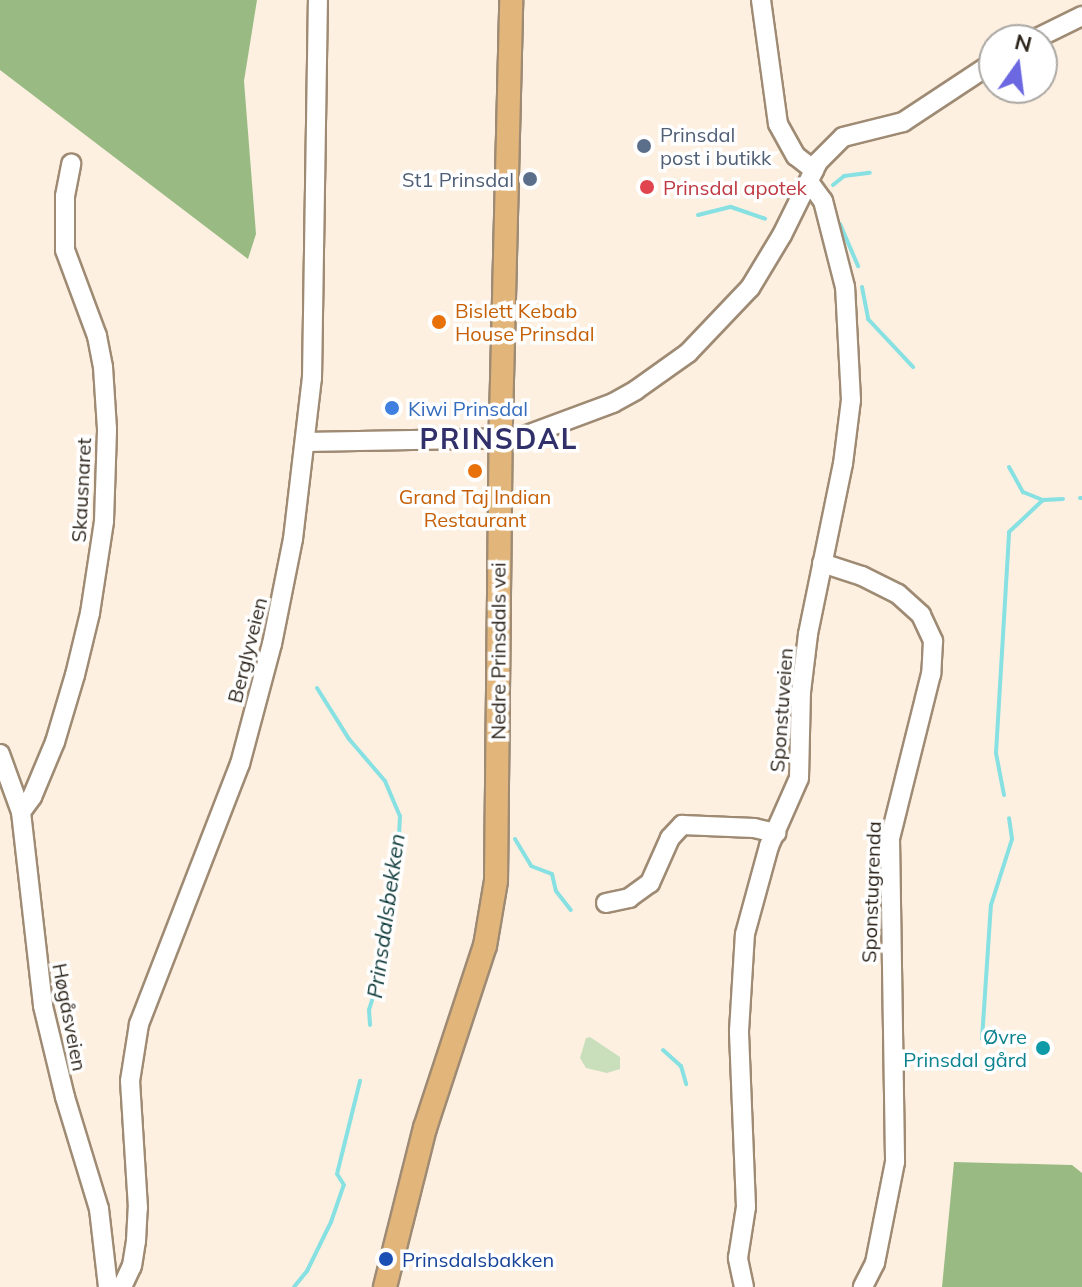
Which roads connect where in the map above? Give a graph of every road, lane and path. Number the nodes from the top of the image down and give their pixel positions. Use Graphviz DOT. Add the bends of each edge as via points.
graph roads {
  1 [pos="318,0"];
  2 [pos="511,0"];
  3 [pos="761,0"];
  4 [pos="1082,16"];
  5 [pos="1058,28"];
  6 [pos="978,73"];
  7 [pos="71,164"];
  8 [pos="812,176"];
  9 [pos="501,439"];
  10 [pos="305,442"];
  11 [pos="822,563"];
  12 [pos="0,754"];
  13 [pos="21,812"];
  14 [pos="776,833"];
  15 [pos="606,903"];
  16 [pos="108,1287"];
  17 [pos="122,1287"];
  18 [pos="385,1287"];
  19 [pos="744,1287"];
  20 [pos="863,1287"];
  1 -- 10 [label="street, Berglyveien" via="312,378"];
  2 -- 9 [label="main road, Nedre Prinsdals vei"];
  3 -- 8 [label="street, Sponstuveien" via="778,124"];
  4 -- 5 [label="street"];
  6 -- 8 [label="street" via="903,122 843,137"];
  7 -- 13 [label="street, Skausnaret" via="65,250 103,367 104,521 75,675 55,742"];
  8 -- 9 [label="street" via="750,288 688,353 613,403 519,438"];
  8 -- 11 [label="street, Sponstuveien" via="845,287 851,383 843,464"];
  9 -- 10 [label="street"];
  9 -- 18 [label="main road, Nedre Prinsdals vei" via="494,905 425,1128"];
  10 -- 17 [label="street, Berglyveien" via="288,567 240,764 139,1024 130,1081 136,1241"];
  11 -- 14 [label="street, Sponstuveien" via="801,692 799,778"];
  11 -- 20 [label="street, Sponstugrenda" via="898,594 921,615 933,641 931,674 890,839 895,1162 878,1250"];
  12 -- 13 [label="street, Høgåsveien"];
  13 -- 16 [label="street, Høgåsveien" via="38,978 54,1057 99,1209"];
  14 -- 15 [label="street" via="682,825 670,838 650,883 629,898"];
  14 -- 19 [label="street, Sponstuveien" via="758,879 742,971 739,1031 746,1207 738,1240"];
}
